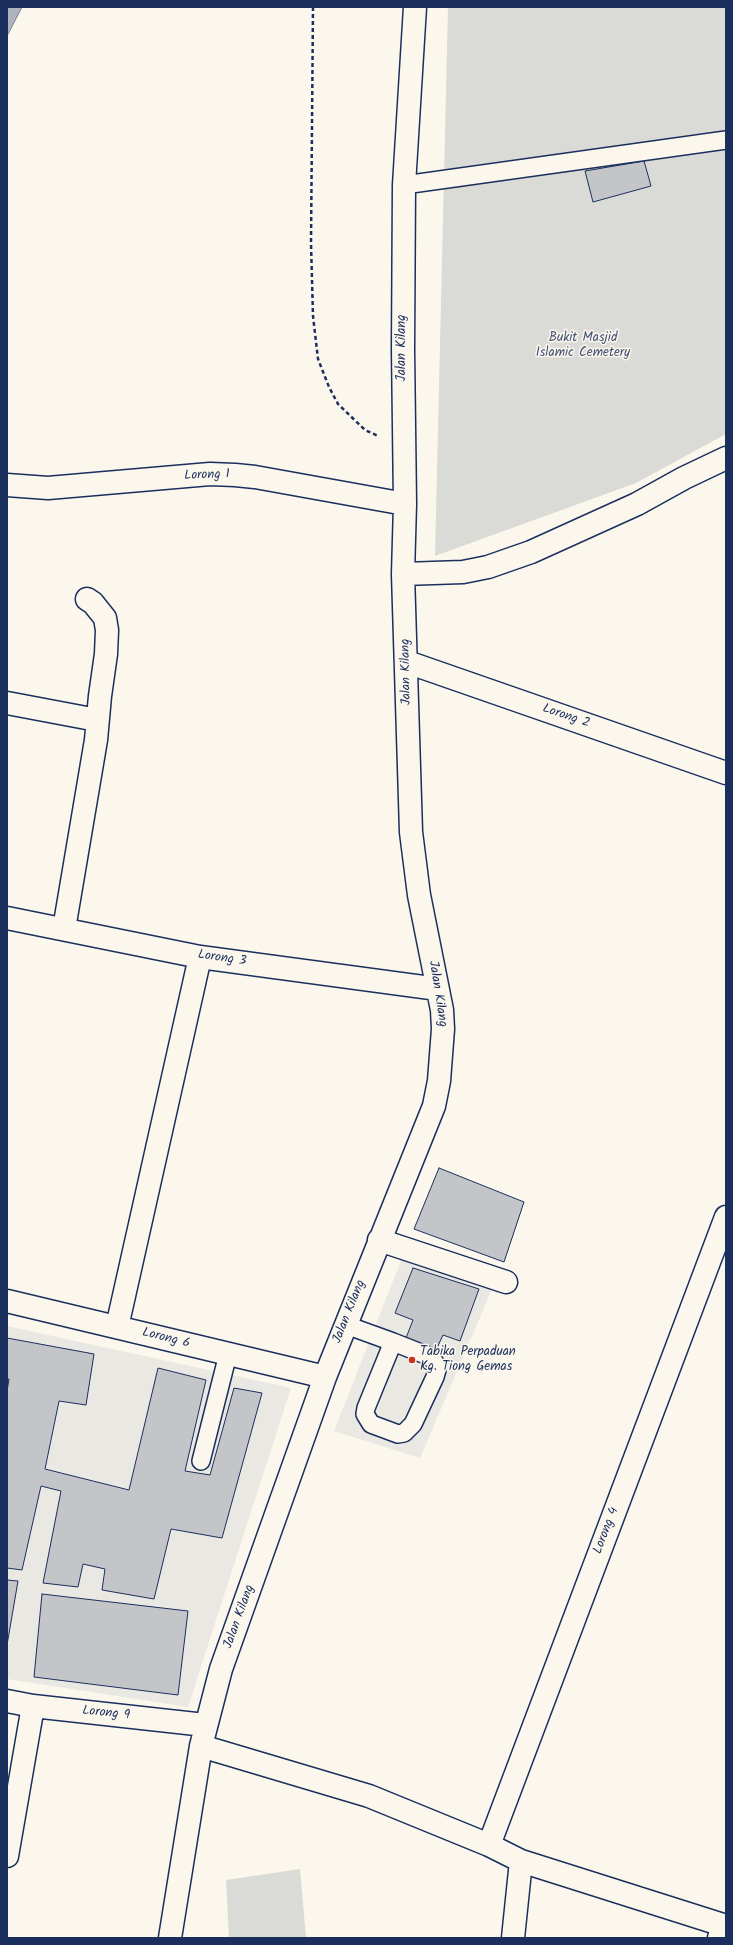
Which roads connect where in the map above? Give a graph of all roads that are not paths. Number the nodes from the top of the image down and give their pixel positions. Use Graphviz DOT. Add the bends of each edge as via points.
graph roads {
  1 [pos="415,7"];
  2 [pos="726,140"];
  3 [pos="404,186"];
  4 [pos="726,458"];
  5 [pos="7,485"];
  6 [pos="405,504"];
  7 [pos="403,574"];
  8 [pos="87,598"];
  9 [pos="407,662"];
  10 [pos="7,703"];
  11 [pos="97,720"];
  12 [pos="726,773"];
  13 [pos="7,918"];
  14 [pos="64,929"];
  15 [pos="200,957"];
  16 [pos="438,989"];
  17 [pos="726,1218"];
  18 [pos="379,1240"];
  19 [pos="506,1282"];
  20 [pos="7,1301"];
  21 [pos="346,1325"];
  22 [pos="117,1327"];
  23 [pos="393,1342"];
  24 [pos="228,1354"];
  25 [pos="325,1377"];
  26 [pos="201,1461"];
  27 [pos="7,1701"];
  28 [pos="33,1706"];
  29 [pos="203,1735"];
  30 [pos="489,1845"];
  31 [pos="7,1856"];
  32 [pos="521,1861"];
  33 [pos="723,1929"];
  34 [pos="170,1938"];
  35 [pos="513,1938"];
  1 -- 3 [label="street, Jalan Kilang"];
  2 -- 3 [label="lane"];
  3 -- 6 [label="street, Jalan Kilang"];
  4 -- 7 [label="street" via="637,504 531,552 488,567 463,572"];
  5 -- 6 [label="street, Lorong 1" via="48,488 210,474 235,475 255,476"];
  6 -- 7 [label="street, Jalan Kilang"];
  7 -- 9 [label="street, Jalan Kilang"];
  8 -- 11 [label="street" via="105,618 107,630"];
  9 -- 12 [label="street, Lorong 2"];
  9 -- 16 [label="street, Jalan Kilang" via="411,832 419,895"];
  10 -- 11 [label="street"];
  11 -- 14 [label="street" via="96,740"];
  13 -- 14 [label="street, Lorong 3"];
  14 -- 15 [label="street, Lorong 3"];
  15 -- 16 [label="street, Lorong 3"];
  15 -- 22 [label="street"];
  16 -- 18 [label="street, Jalan Kilang" via="443,1029 439,1081 434,1106"];
  17 -- 30 [label="street, Lorong 4"];
  18 -- 19 [label="street"];
  18 -- 21 [label="street, Jalan Kilang"];
  20 -- 22 [label="street, Lorong 6"];
  21 -- 23 [label="lane"];
  21 -- 25 [label="street, Jalan Kilang"];
  22 -- 24 [label="street, Lorong 6"];
  23 -- 23 [label="lane" via="431,1357 437,1370 413,1424 404,1433 398,1434 371,1424 365,1414"];
  24 -- 25 [label="street, Lorong 6"];
  24 -- 26 [label="lane"];
  25 -- 29 [label="street, Jalan Kilang" via="221,1669"];
  27 -- 28 [label="street, Lorong 9"];
  28 -- 29 [label="street, Lorong 9"];
  28 -- 31 [label="street"];
  29 -- 30 [label="street, Lorong 9" via="369,1796"];
  29 -- 34 [label="street, Jalan Kilang"];
  30 -- 32 [label="street, Lorong 9"];
  32 -- 33 [label="street, Lorong 9"];
  32 -- 35 [label="street"];
}
